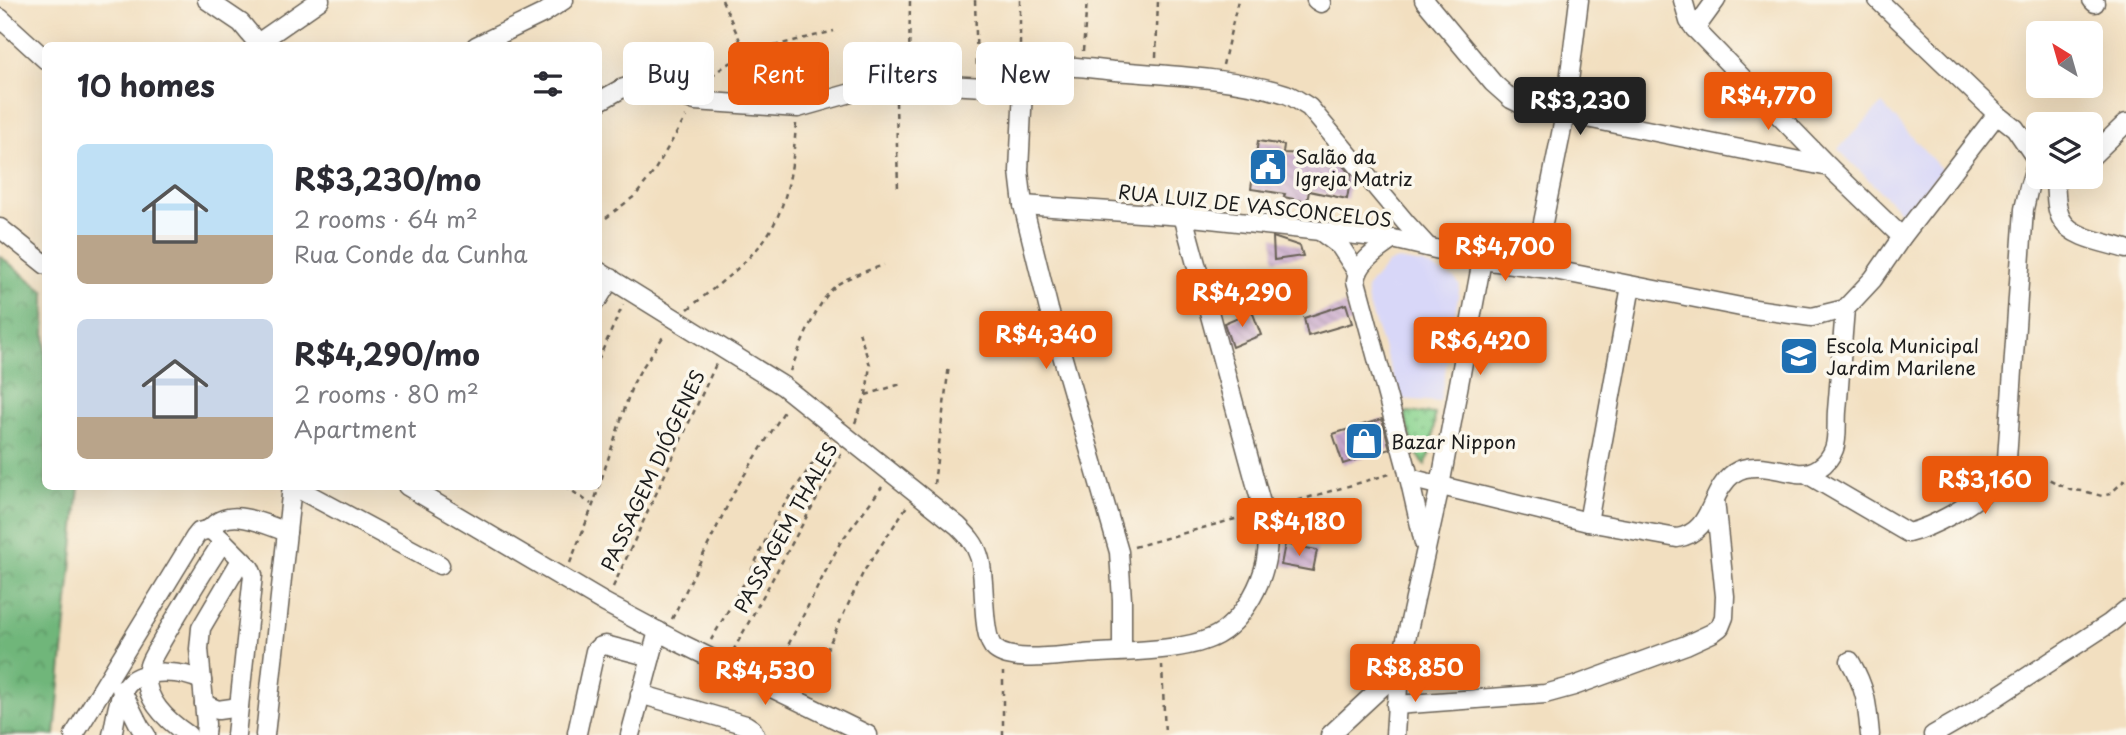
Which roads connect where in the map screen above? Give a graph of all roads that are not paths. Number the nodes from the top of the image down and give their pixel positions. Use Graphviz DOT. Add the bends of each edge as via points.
graph roads {
  1 [pos="207,0"];
  2 [pos="320,0"];
  3 [pos="564,0"];
  4 [pos="1579,0"];
  5 [pos="1683,0"];
  6 [pos="1716,0"];
  7 [pos="1427,2"];
  8 [pos="1883,2"];
  9 [pos="0,18"];
  10 [pos="1695,29"];
  11 [pos="257,42"];
  12 [pos="262,42"];
  13 [pos="484,42"];
  14 [pos="42,56"];
  15 [pos="1074,68"];
  16 [pos="976,86"];
  17 [pos="602,100"];
  18 [pos="1021,105"];
  19 [pos="1565,114"];
  20 [pos="1997,114"];
  21 [pos="2126,123"];
  22 [pos="2026,144"];
  23 [pos="2103,145"];
  24 [pos="1829,167"];
  25 [pos="2029,189"];
  26 [pos="2056,189"];
  27 [pos="1023,205"];
  28 [pos="1183,216"];
  29 [pos="0,228"];
  30 [pos="1320,230"];
  31 [pos="1902,237"];
  32 [pos="1393,239"];
  33 [pos="1428,247"];
  34 [pos="2126,249"];
  35 [pos="1482,260"];
  36 [pos="42,262"];
  37 [pos="1534,267"];
  38 [pos="1357,272"];
  39 [pos="605,274"];
  40 [pos="1631,286"];
  41 [pos="1845,309"];
  42 [pos="1807,474"];
  43 [pos="1409,478"];
  44 [pos="1440,486"];
  45 [pos="292,490"];
  46 [pos="299,490"];
  47 [pos="414,490"];
  48 [pos="1715,500"];
  49 [pos="1588,522"];
  50 [pos="209,529"];
  51 [pos="287,532"];
  52 [pos="223,541"];
  53 [pos="1425,548"];
  54 [pos="241,560"];
  55 [pos="440,565"];
  56 [pos="189,592"];
  57 [pos="213,607"];
  58 [pos="2126,610"];
  59 [pos="662,633"];
  60 [pos="1122,651"];
  61 [pos="651,657"];
  62 [pos="1850,661"];
  63 [pos="115,668"];
  64 [pos="1399,671"];
  65 [pos="146,676"];
  66 [pos="202,681"];
  67 [pos="122,694"];
  68 [pos="640,694"];
  69 [pos="204,704"];
  70 [pos="1396,705"];
  71 [pos="239,707"];
  72 [pos="158,710"];
  73 [pos="82,730"];
  74 [pos="143,731"];
  75 [pos="577,733"];
  76 [pos="112,735"];
  77 [pos="188,735"];
  78 [pos="205,735"];
  79 [pos="236,735"];
  80 [pos="265,735"];
  81 [pos="630,735"];
  82 [pos="755,735"];
  83 [pos="868,735"];
  84 [pos="1330,735"];
  85 [pos="1395,735"];
  86 [pos="1870,735"];
  87 [pos="1933,735"];
  1 -- 11 [label="street" via="242,23"];
  2 -- 12 [label="street"];
  3 -- 13 [label="street"];
  4 -- 19 [label="street"];
  5 -- 10 [label="street"];
  6 -- 10 [label="street"];
  7 -- 19 [label="street" via="1511,99"];
  8 -- 20 [label="street"];
  9 -- 14 [label="street"];
  10 -- 24 [label="street"];
  15 -- 33 [label="street" via="1260,87 1289,95 1309,107"];
  16 -- 17 [label="street" via="869,88 798,108 695,101 639,83"];
  18 -- 27 [label="street"];
  19 -- 24 [label="street"];
  19 -- 37 [label="street"];
  20 -- 22 [label="street"];
  20 -- 31 [label="street"];
  21 -- 23 [label="street"];
  24 -- 31 [label="street"];
  25 -- 42 [label="street" via="2007,459 1990,486 1972,502 1908,533"];
  26 -- 34 [label="street" via="2060,219 2066,227"];
  27 -- 28 [label="street, RUA LUIZ DE VASCONCELOS"];
  27 -- 60 [label="street" via="1119,552"];
  28 -- 30 [label="street, RUA LUIZ DE VASCONCELOS"];
  28 -- 60 [label="street" via="1267,525 1267,561 1244,611 1228,628 1205,640"];
  29 -- 36 [label="street"];
  30 -- 32 [label="street, RUA LUIZ DE VASCONCELOS"];
  30 -- 38 [label="street" via="1340,246"];
  31 -- 41 [label="street"];
  32 -- 33 [label="street, RUA LUIZ DE VASCONCELOS"];
  32 -- 38 [label="street"];
  33 -- 35 [label="street, RUA LUIZ DE VASCONCELOS"];
  35 -- 37 [label="street, RUA LUIZ DE VASCONCELOS"];
  35 -- 44 [label="street"];
  37 -- 40 [label="street, RUA LUIZ DE VASCONCELOS"];
  38 -- 43 [label="street" via="1357,289"];
  39 -- 60 [label="street" via="789,390 971,539 984,577 987,636 993,648 1030,658"];
  40 -- 41 [label="street, RUA LUIZ DE VASCONCELOS" via="1812,317"];
  40 -- 49 [label="street"];
  41 -- 42 [label="street" via="1835,448"];
  42 -- 48 [label="street" via="1743,467 1725,481"];
  43 -- 44 [label="street"];
  43 -- 53 [label="street"];
  44 -- 49 [label="street"];
  44 -- 53 [label="street"];
  45 -- 51 [label="street"];
  46 -- 55 [label="street"];
  47 -- 59 [label="street"];
  48 -- 49 [label="street" via="1689,536 1677,538"];
  48 -- 70 [label="street" via="1725,596 1724,617 1712,633 1545,694"];
  50 -- 51 [label="street" via="223,518 236,516"];
  50 -- 52 [label="street"];
  50 -- 63 [label="street" via="195,537"];
  51 -- 80 [label="street"];
  52 -- 54 [label="street"];
  52 -- 56 [label="street"];
  53 -- 64 [label="street"];
  54 -- 57 [label="street"];
  54 -- 71 [label="street" via="253,575"];
  56 -- 57 [label="street"];
  56 -- 65 [label="street"];
  57 -- 66 [label="street" via="199,638"];
  58 -- 87 [label="street"];
  59 -- 61 [label="street"];
  59 -- 83 [label="street"];
  61 -- 68 [label="street"];
  61 -- 75 [label="street" via="599,646"];
  62 -- 86 [label="street" via="1866,695"];
  63 -- 67 [label="street"];
  63 -- 73 [label="street"];
  64 -- 70 [label="street"];
  64 -- 84 [label="street"];
  65 -- 66 [label="street" via="177,672"];
  65 -- 67 [label="street" via="129,683"];
  65 -- 72 [label="street"];
  66 -- 69 [label="street"];
  67 -- 74 [label="street"];
  67 -- 76 [label="street"];
  68 -- 81 [label="street"];
  68 -- 82 [label="street" via="746,725"];
  69 -- 71 [label="street" via="218,709"];
  69 -- 78 [label="street"];
  70 -- 85 [label="street"];
  71 -- 79 [label="street"];
  72 -- 74 [label="street" via="148,715"];
  72 -- 77 [label="street"];
}
